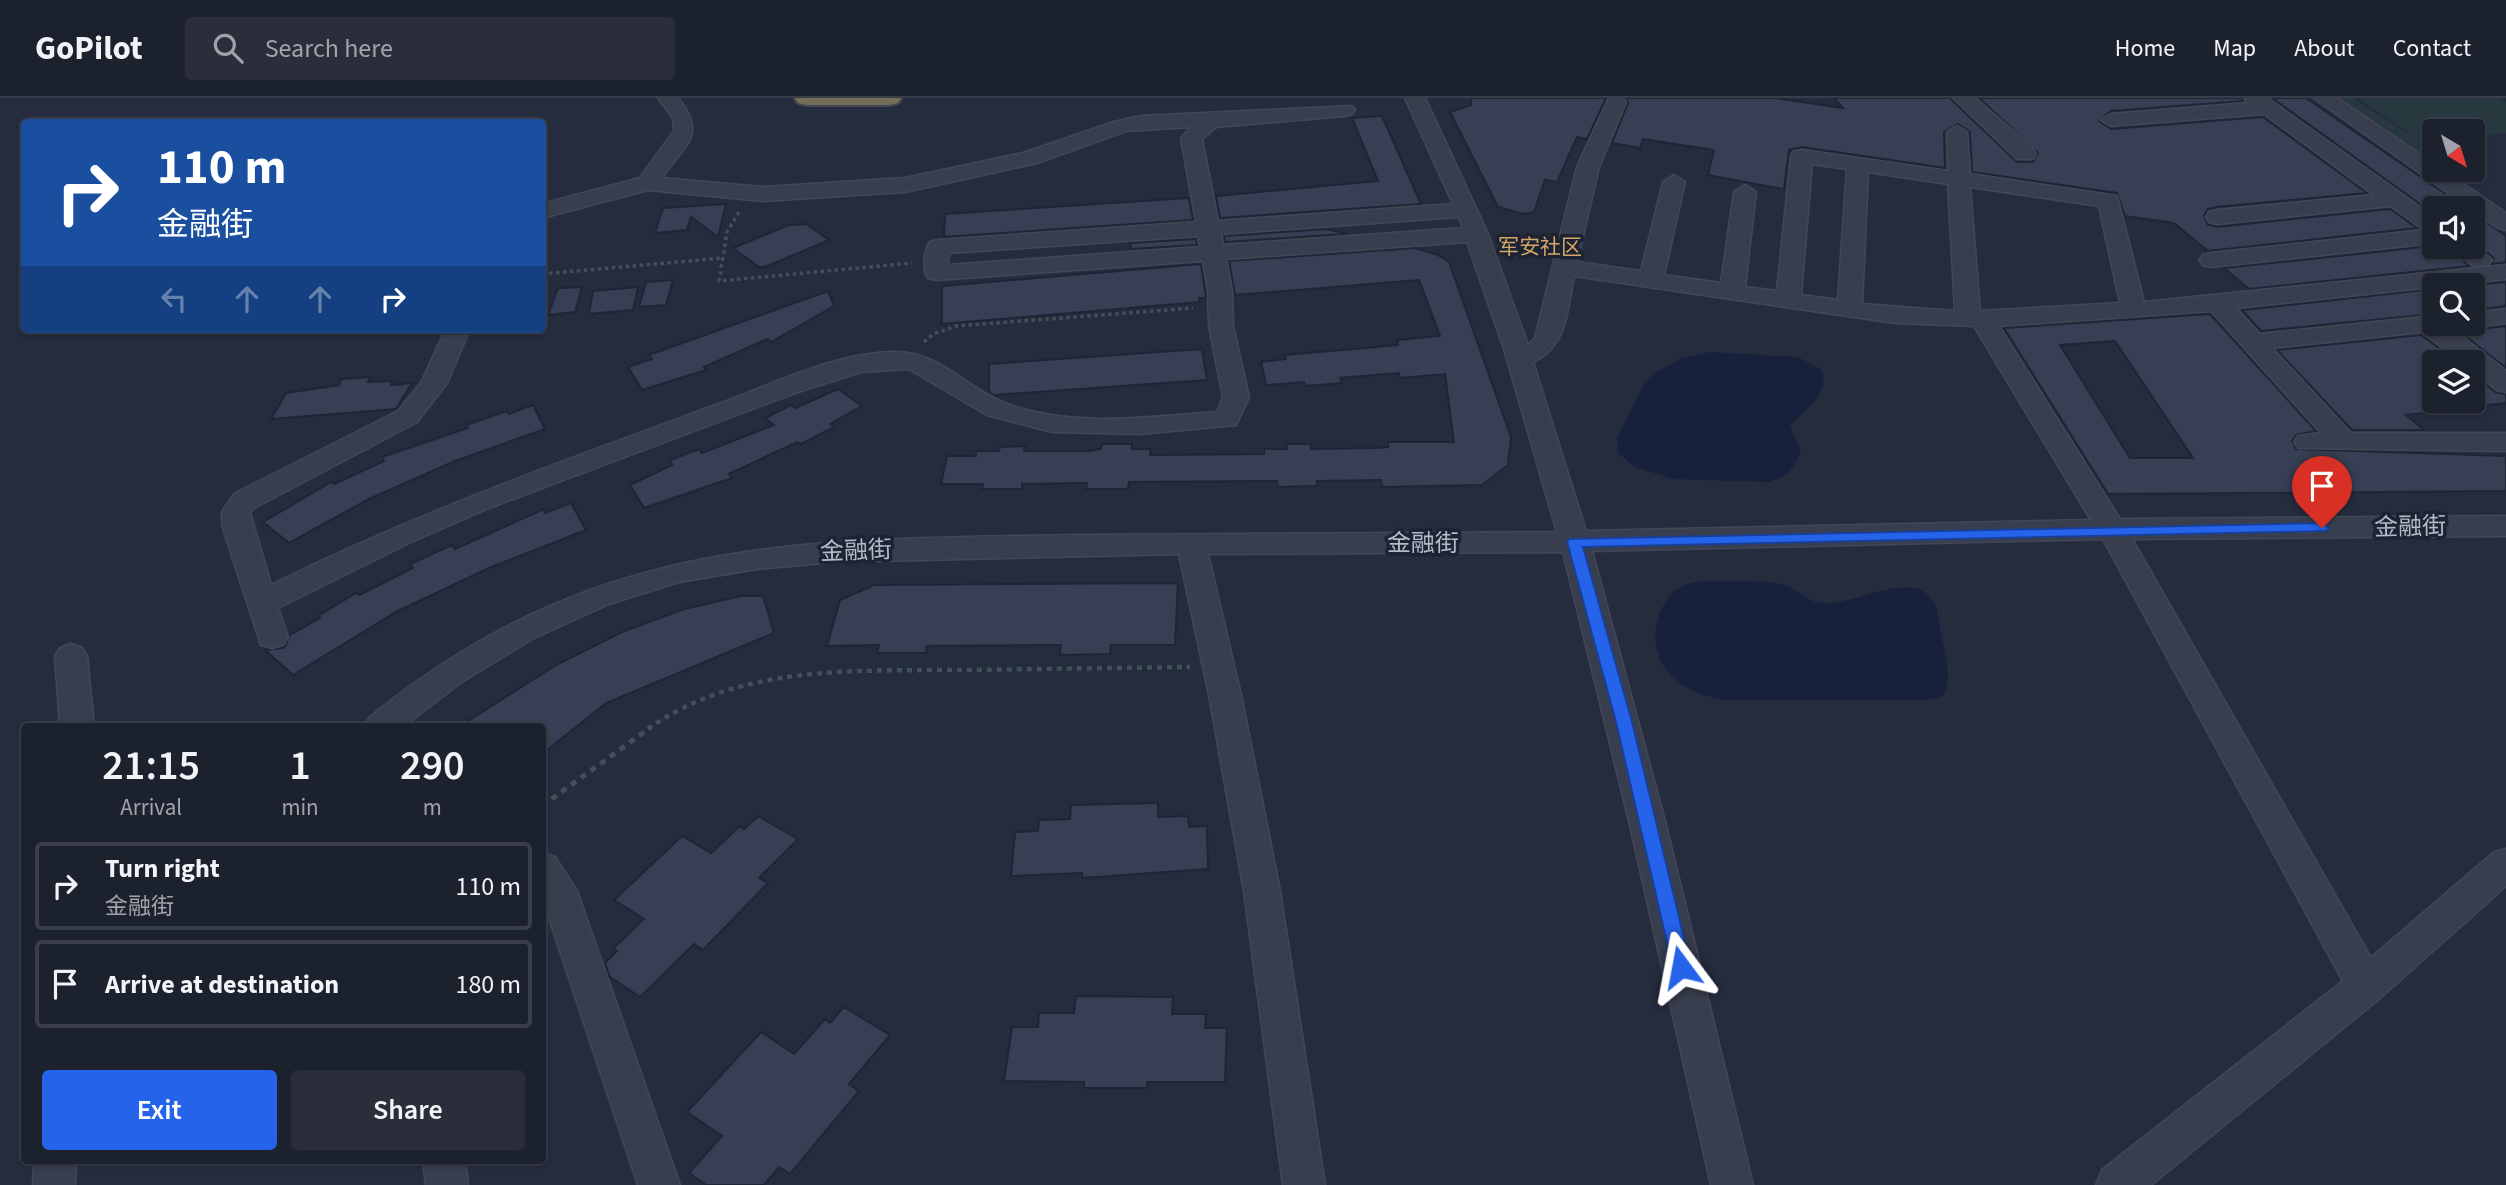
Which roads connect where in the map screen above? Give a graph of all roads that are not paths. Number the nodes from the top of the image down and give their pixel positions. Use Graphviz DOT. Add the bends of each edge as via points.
graph roads {
  1 [pos="668,98"];
  2 [pos="807,98"];
  3 [pos="889,98"];
  4 [pos="1415,98"];
  5 [pos="1963,98"];
  6 [pos="2324,98"];
  7 [pos="1616,102"];
  8 [pos="2261,103"];
  9 [pos="1345,110"];
  10 [pos="2111,120"];
  11 [pos="1210,121"];
  12 [pos="1957,132"];
  13 [pos="2025,154"];
  14 [pos="1858,164"];
  15 [pos="1959,179"];
  16 [pos="1674,181"];
  17 [pos="648,183"];
  18 [pos="1745,192"];
  19 [pos="2396,199"];
  20 [pos="546,210"];
  21 [pos="2500,215"];
  22 [pos="2217,217"];
  23 [pos="2422,218"];
  24 [pos="1472,222"];
  25 [pos="1209,228"];
  26 [pos="2422,237"];
  27 [pos="1213,253"];
  28 [pos="2211,260"];
  29 [pos="1562,267"];
  30 [pos="2506,272"];
  31 [pos="1651,280"];
  32 [pos="1732,292"];
  33 [pos="1788,300"];
  34 [pos="2218,303"];
  35 [pos="1850,309"];
  36 [pos="2134,310"];
  37 [pos="2506,316"];
  38 [pos="1976,319"];
  39 [pos="2485,319"];
  40 [pos="2422,325"];
  41 [pos="455,333"];
  42 [pos="2446,336"];
  43 [pos="2254,342"];
  44 [pos="1519,359"];
  45 [pos="2506,384"];
  46 [pos="2308,442"];
  47 [pos="2344,442"];
  48 [pos="2506,442"];
  49 [pos="2506,526"];
  50 [pos="2112,530"];
  51 [pos="1574,542"];
  52 [pos="1191,543"];
  53 [pos="262,602"];
  54 [pos="272,636"];
  55 [pos="71,656"];
  56 [pos="77,723"];
  57 [pos="386,723"];
  58 [pos="2506,864"];
  59 [pos="546,873"];
  60 [pos="2366,986"];
  61 [pos="55,1164"];
  62 [pos="444,1164"];
  63 [pos="54,1185"];
  64 [pos="447,1185"];
  65 [pos="659,1185"];
  66 [pos="1304,1185"];
  67 [pos="1732,1185"];
  68 [pos="2117,1185"];
  1 -- 17 [label="street" via="683,117 684,131"];
  2 -- 3 [label="highway"];
  4 -- 24 [label="street"];
  5 -- 13 [label="street"];
  6 -- 21 [label="street"];
  7 -- 29 [label="street" via="1588,167"];
  8 -- 10 [label="street"];
  8 -- 19 [label="street"];
  9 -- 11 [label="street"];
  11 -- 17 [label="street" via="1141,122 941,180 833,192 751,193"];
  11 -- 25 [label="street" via="1193,134 1191,142"];
  12 -- 15 [label="street"];
  14 -- 15 [label="street"];
  14 -- 33 [label="street" via="1802,156"];
  14 -- 35 [label="street"];
  15 -- 36 [label="street" via="2109,201"];
  15 -- 38 [label="street" via="1964,285"];
  16 -- 31 [label="street"];
  17 -- 20 [label="street"];
  18 -- 32 [label="street"];
  19 -- 22 [label="street"];
  19 -- 23 [label="street"];
  24 -- 25 [label="street"];
  24 -- 27 [label="street"];
  24 -- 44 [label="street"];
  25 -- 27 [label="street"];
  25 -- 27 [label="street" via="938,247 936,273"];
  26 -- 28 [label="street"];
  27 -- 53 [label="street" via="1236,397 1227,419 1133,426 1053,422 995,409 934,368 914,362 872,362 546,475 384,543"];
  29 -- 31 [label="street"];
  29 -- 44 [label="street" via="1546,341"];
  30 -- 34 [label="street"];
  31 -- 32 [label="street"];
  32 -- 33 [label="street"];
  33 -- 35 [label="street"];
  34 -- 36 [label="street"];
  34 -- 43 [label="street"];
  35 -- 38 [label="street"];
  36 -- 38 [label="street"];
  37 -- 39 [label="street"];
  38 -- 50 [label="street"];
  40 -- 43 [label="street"];
  41 -- 53 [label="street" via="429,396 416,411 244,501 236,512"];
  42 -- 45 [label="street"];
  43 -- 47 [label="street"];
  44 -- 51 [label="street"];
  46 -- 47 [label="street"];
  47 -- 48 [label="street"];
  49 -- 50 [label="street, 金融街"];
  50 -- 51 [label="street, 金融街"];
  50 -- 60 [label="street"];
  51 -- 52 [label="street, 金融街"];
  51 -- 67 [label="street" via="1624,722"];
  52 -- 57 [label="street, 金融街" via="844,551 760,558 677,573 596,597 515,634 436,682"];
  52 -- 66 [label="street" via="1262,891"];
  53 -- 54 [label="street"];
  55 -- 56 [label="street"];
  58 -- 60 [label="street"];
  59 -- 65 [label="street" via="559,891"];
  60 -- 68 [label="street"];
  61 -- 63 [label="street"];
  62 -- 64 [label="street"];
}
